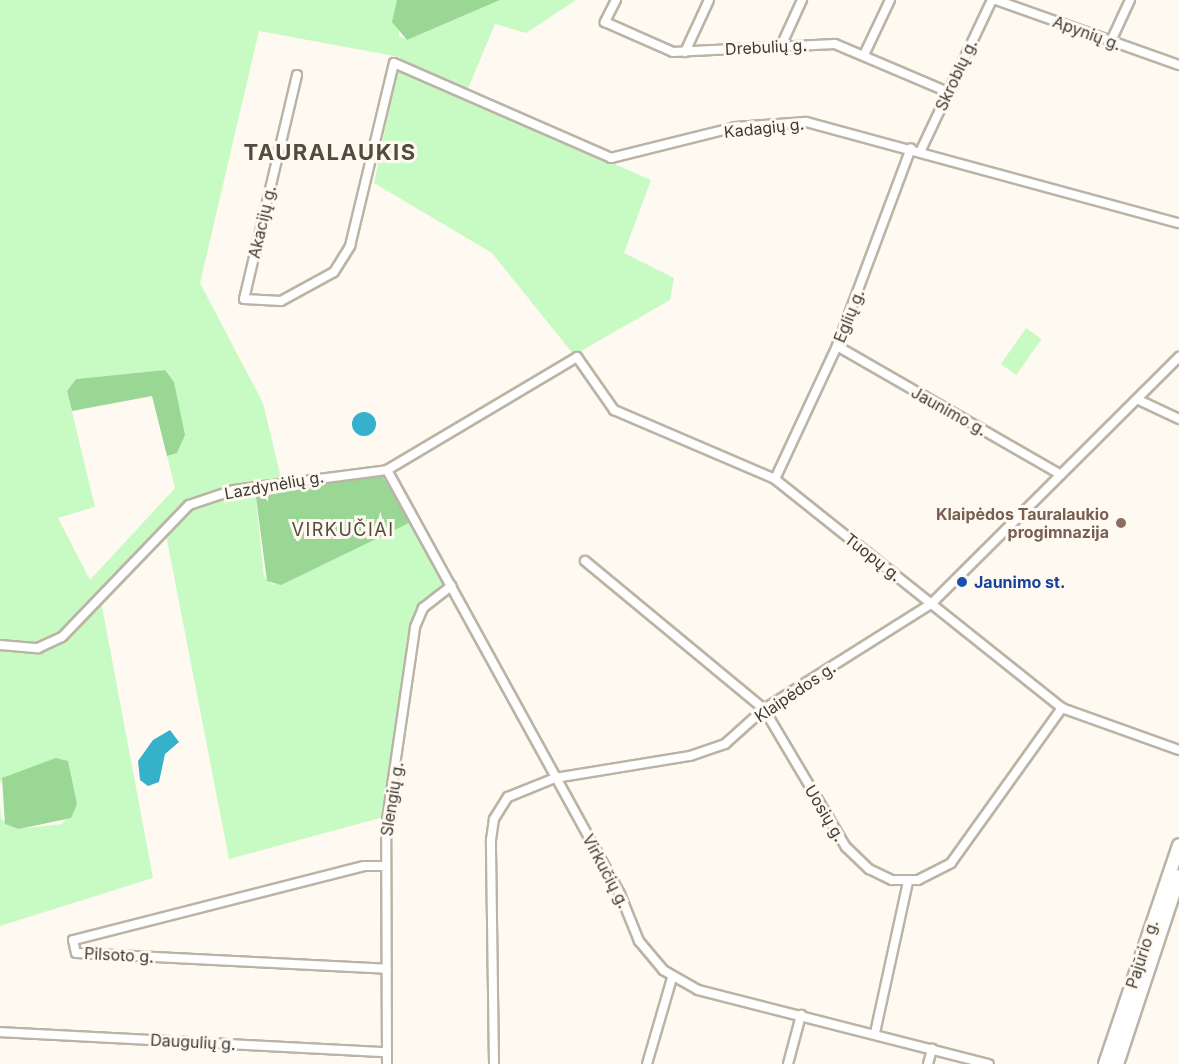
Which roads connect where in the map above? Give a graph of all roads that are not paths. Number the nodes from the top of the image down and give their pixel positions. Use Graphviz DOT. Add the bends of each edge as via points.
graph roads {
  1 [pos="616,0"];
  2 [pos="709,0"];
  3 [pos="802,0"];
  4 [pos="890,0"];
  5 [pos="994,0"];
  6 [pos="1130,0"];
  7 [pos="1111,41"];
  8 [pos="781,46"];
  9 [pos="685,52"];
  10 [pos="864,55"];
  11 [pos="1179,65"];
  12 [pos="297,75"];
  13 [pos="948,92"];
  14 [pos="911,148"];
  15 [pos="921,150"];
  16 [pos="1179,223"];
  17 [pos="244,299"];
  18 [pos="837,346"];
  19 [pos="577,357"];
  20 [pos="1179,357"];
  21 [pos="1141,400"];
  22 [pos="1179,419"];
  23 [pos="387,470"];
  24 [pos="1061,475"];
  25 [pos="775,479"];
  26 [pos="585,561"];
  27 [pos="450,586"];
  28 [pos="932,603"];
  29 [pos="0,645"];
  30 [pos="1062,708"];
  31 [pos="764,709"];
  32 [pos="1179,750"];
  33 [pos="555,778"];
  34 [pos="1179,845"];
  35 [pos="385,866"];
  36 [pos="1179,876"];
  37 [pos="908,882"];
  38 [pos="387,969"];
  39 [pos="672,978"];
  40 [pos="801,1015"];
  41 [pos="0,1032"];
  42 [pos="874,1033"];
  43 [pos="932,1048"];
  44 [pos="386,1052"];
  45 [pos="387,1064"];
  46 [pos="494,1064"];
  47 [pos="647,1064"];
  48 [pos="788,1064"];
  49 [pos="928,1064"];
  50 [pos="989,1064"];
  51 [pos="1105,1064"];
  52 [pos="1117,1064"];
  1 -- 9 [label="street, Drebulių g." via="605,22 673,52"];
  2 -- 9 [label="street"];
  3 -- 8 [label="street"];
  4 -- 10 [label="street"];
  5 -- 7 [label="street, Apynių g."];
  5 -- 13 [label="street, Skroblų g."];
  6 -- 7 [label="street"];
  7 -- 11 [label="street, Apynių g."];
  8 -- 9 [label="street, Drebulių g."];
  8 -- 10 [label="street, Drebulių g." via="836,44"];
  10 -- 13 [label="street, Drebulių g."];
  12 -- 17 [label="street, Akacijų g."];
  13 -- 15 [label="street, Skroblų g."];
  14 -- 15 [label="street, Kadagių g."];
  14 -- 17 [label="street, Kadagių g." via="806,122 735,127 611,158 394,63 350,246 334,272 281,301"];
  14 -- 18 [label="street, Eglių g."];
  15 -- 16 [label="street, Kadagių g."];
  18 -- 24 [label="street, Jaunimo g."];
  18 -- 25 [label="street, Eglių g."];
  19 -- 23 [label="street, Lazdynėlių g."];
  19 -- 25 [label="street, Tuopų g." via="614,410"];
  20 -- 21 [label="street, Klaipėdos g."];
  21 -- 22 [label="street"];
  21 -- 24 [label="street, Klaipėdos g."];
  23 -- 27 [label="street, Virkučių g."];
  23 -- 29 [label="street, Lazdynėlių g." via="264,485 189,505 62,638 38,648"];
  24 -- 28 [label="street, Klaipėdos g."];
  25 -- 28 [label="street, Tuopų g."];
  26 -- 31 [label="street, Uosių g."];
  27 -- 33 [label="street, Virkučių g."];
  27 -- 35 [label="street, Slengių g." via="423,609 415,627"];
  28 -- 30 [label="street, Tuopų g."];
  28 -- 31 [label="street, Klaipėdos g."];
  30 -- 32 [label="street, Tuopų g."];
  30 -- 37 [label="street" via="962,851 944,868"];
  31 -- 33 [label="street, Klaipėdos g." via="714,750"];
  31 -- 37 [label="street, Uosių g." via="852,855 877,874"];
  33 -- 39 [label="street, Virkučių g." via="620,894 639,941"];
  33 -- 46 [label="street, Klaipėdos g." via="507,797 494,819"];
  34 -- 51 [label="main road, Pajūrio g."];
  35 -- 38 [label="street, Slengių g."];
  35 -- 38 [label="street, Pilsoto g." via="364,866 73,940 76,953"];
  36 -- 52 [label="main road, Pajūrio g."];
  37 -- 42 [label="street"];
  38 -- 44 [label="street, Slengių g."];
  39 -- 40 [label="street"];
  39 -- 47 [label="street"];
  40 -- 42 [label="street"];
  40 -- 48 [label="street"];
  41 -- 44 [label="street, Daugulių g."];
  42 -- 43 [label="street"];
  43 -- 49 [label="street"];
  43 -- 50 [label="street"];
  44 -- 45 [label="street, Slengių g."];
}
